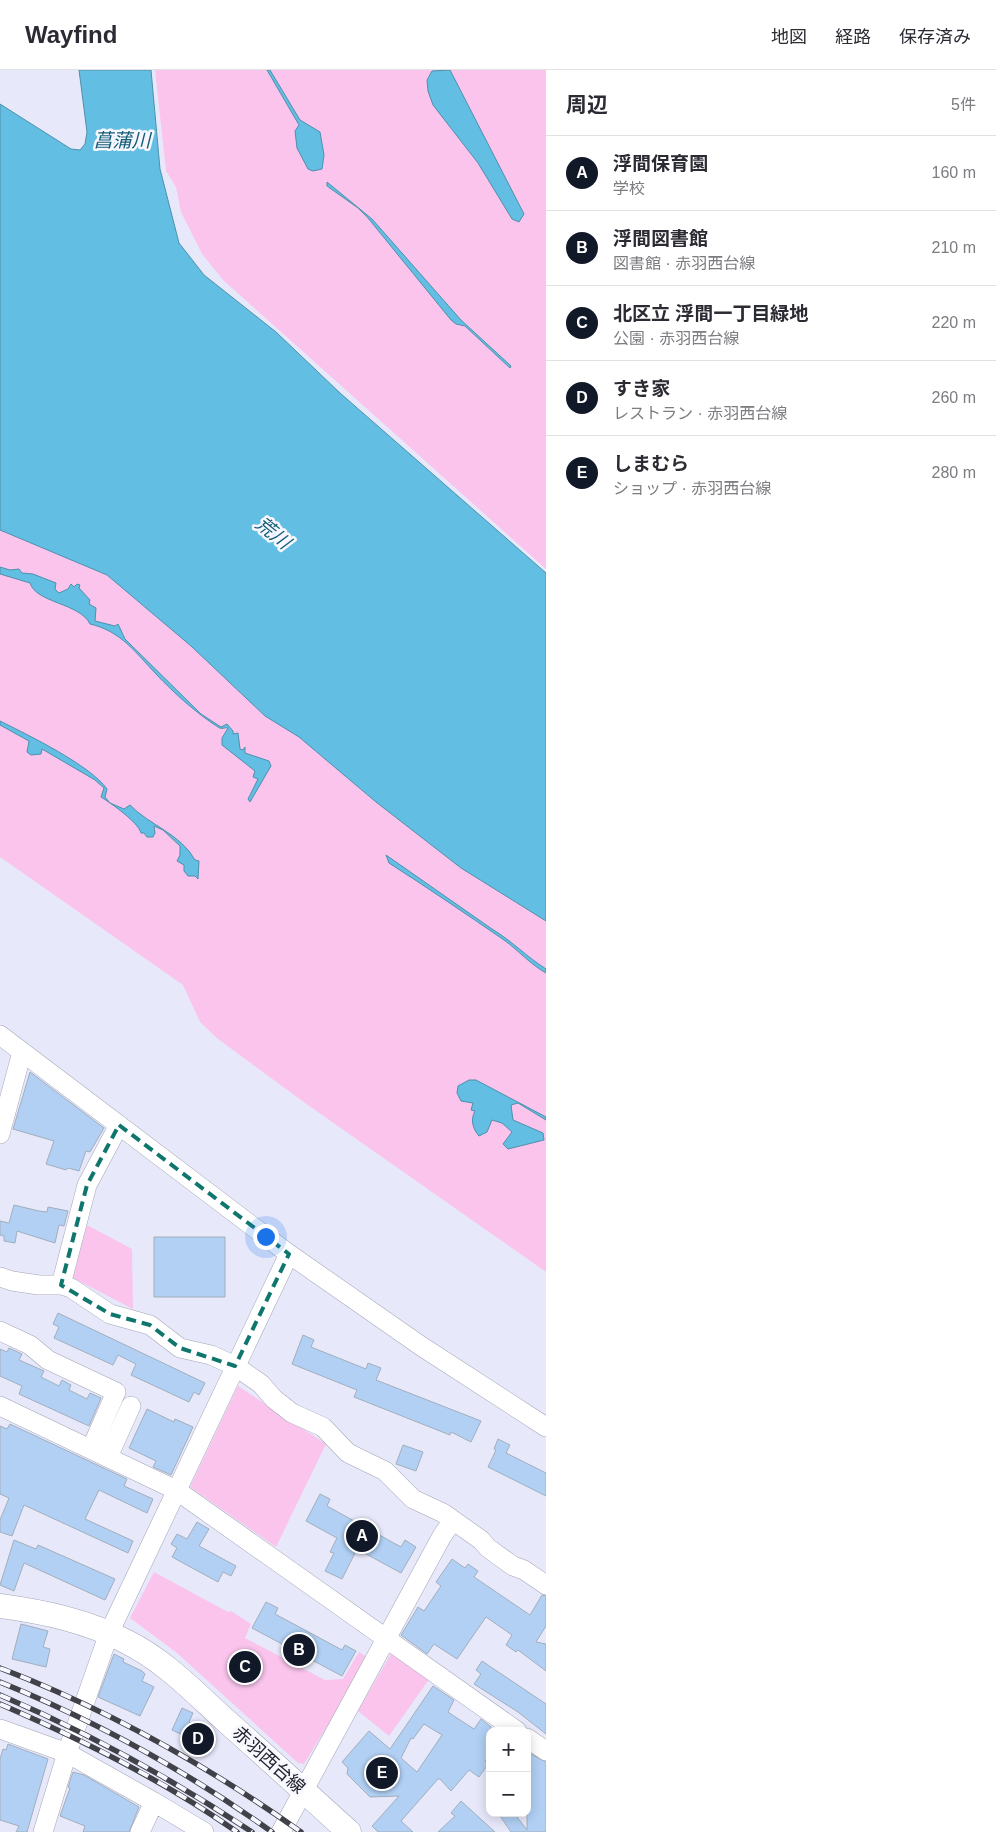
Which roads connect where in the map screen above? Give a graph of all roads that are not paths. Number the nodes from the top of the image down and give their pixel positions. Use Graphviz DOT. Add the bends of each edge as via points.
graph roads {
  1 [pos="0,1035"];
  2 [pos="22,1052"];
  3 [pos="119,1125"];
  4 [pos="0,1134"];
  5 [pos="288,1254"];
  6 [pos="0,1277"];
  7 [pos="62,1285"];
  8 [pos="0,1331"];
  9 [pos="236,1366"];
  10 [pos="0,1406"];
  11 [pos="131,1406"];
  12 [pos="546,1427"];
  13 [pos="91,1449"];
  14 [pos="108,1457"];
  15 [pos="176,1490"];
  16 [pos="453,1520"];
  17 [pos="546,1585"];
  18 [pos="0,1606"];
  19 [pos="109,1633"];
  20 [pos="387,1638"];
  21 [pos="511,1727"];
  22 [pos="1,1734"];
  23 [pos="531,1741"];
  24 [pos="546,1751"];
  25 [pos="67,1753"];
  26 [pos="304,1791"];
  27 [pos="154,1802"];
  28 [pos="43,1832"];
  29 [pos="140,1832"];
  30 [pos="204,1832"];
  31 [pos="281,1832"];
  32 [pos="349,1832"];
  1 -- 2 [label="street"];
  2 -- 3 [label="street"];
  2 -- 4 [label="street"];
  3 -- 5 [label="street"];
  3 -- 7 [label="street" via="87,1185"];
  5 -- 9 [label="street"];
  5 -- 12 [label="street"];
  6 -- 7 [label="street" via="39,1285"];
  7 -- 9 [label="street" via="110,1314 150,1325 180,1348 211,1355"];
  8 -- 13 [label="street" via="30,1345 48,1360 116,1392"];
  9 -- 15 [label="street"];
  9 -- 16 [label="street" via="292,1413 323,1427 348,1453 384,1471 412,1499"];
  10 -- 13 [label="street"];
  11 -- 14 [label="street"];
  13 -- 14 [label="street"];
  14 -- 15 [label="street"];
  15 -- 19 [label="street"];
  15 -- 20 [label="street"];
  16 -- 17 [label="street" via="514,1566"];
  16 -- 20 [label="street"];
  18 -- 19 [label="main road, 赤羽西台線" via="45,1613"];
  19 -- 25 [label="street"];
  19 -- 26 [label="main road, 赤羽西台線" via="163,1664"];
  20 -- 21 [label="street"];
  20 -- 26 [label="street"];
  22 -- 25 [label="street"];
  23 -- 24 [label="street"];
  25 -- 27 [label="street"];
  25 -- 28 [label="street"];
  26 -- 31 [label="street"];
  26 -- 32 [label="main road, 赤羽西台線"];
  27 -- 29 [label="street"];
  27 -- 30 [label="street"];
}
